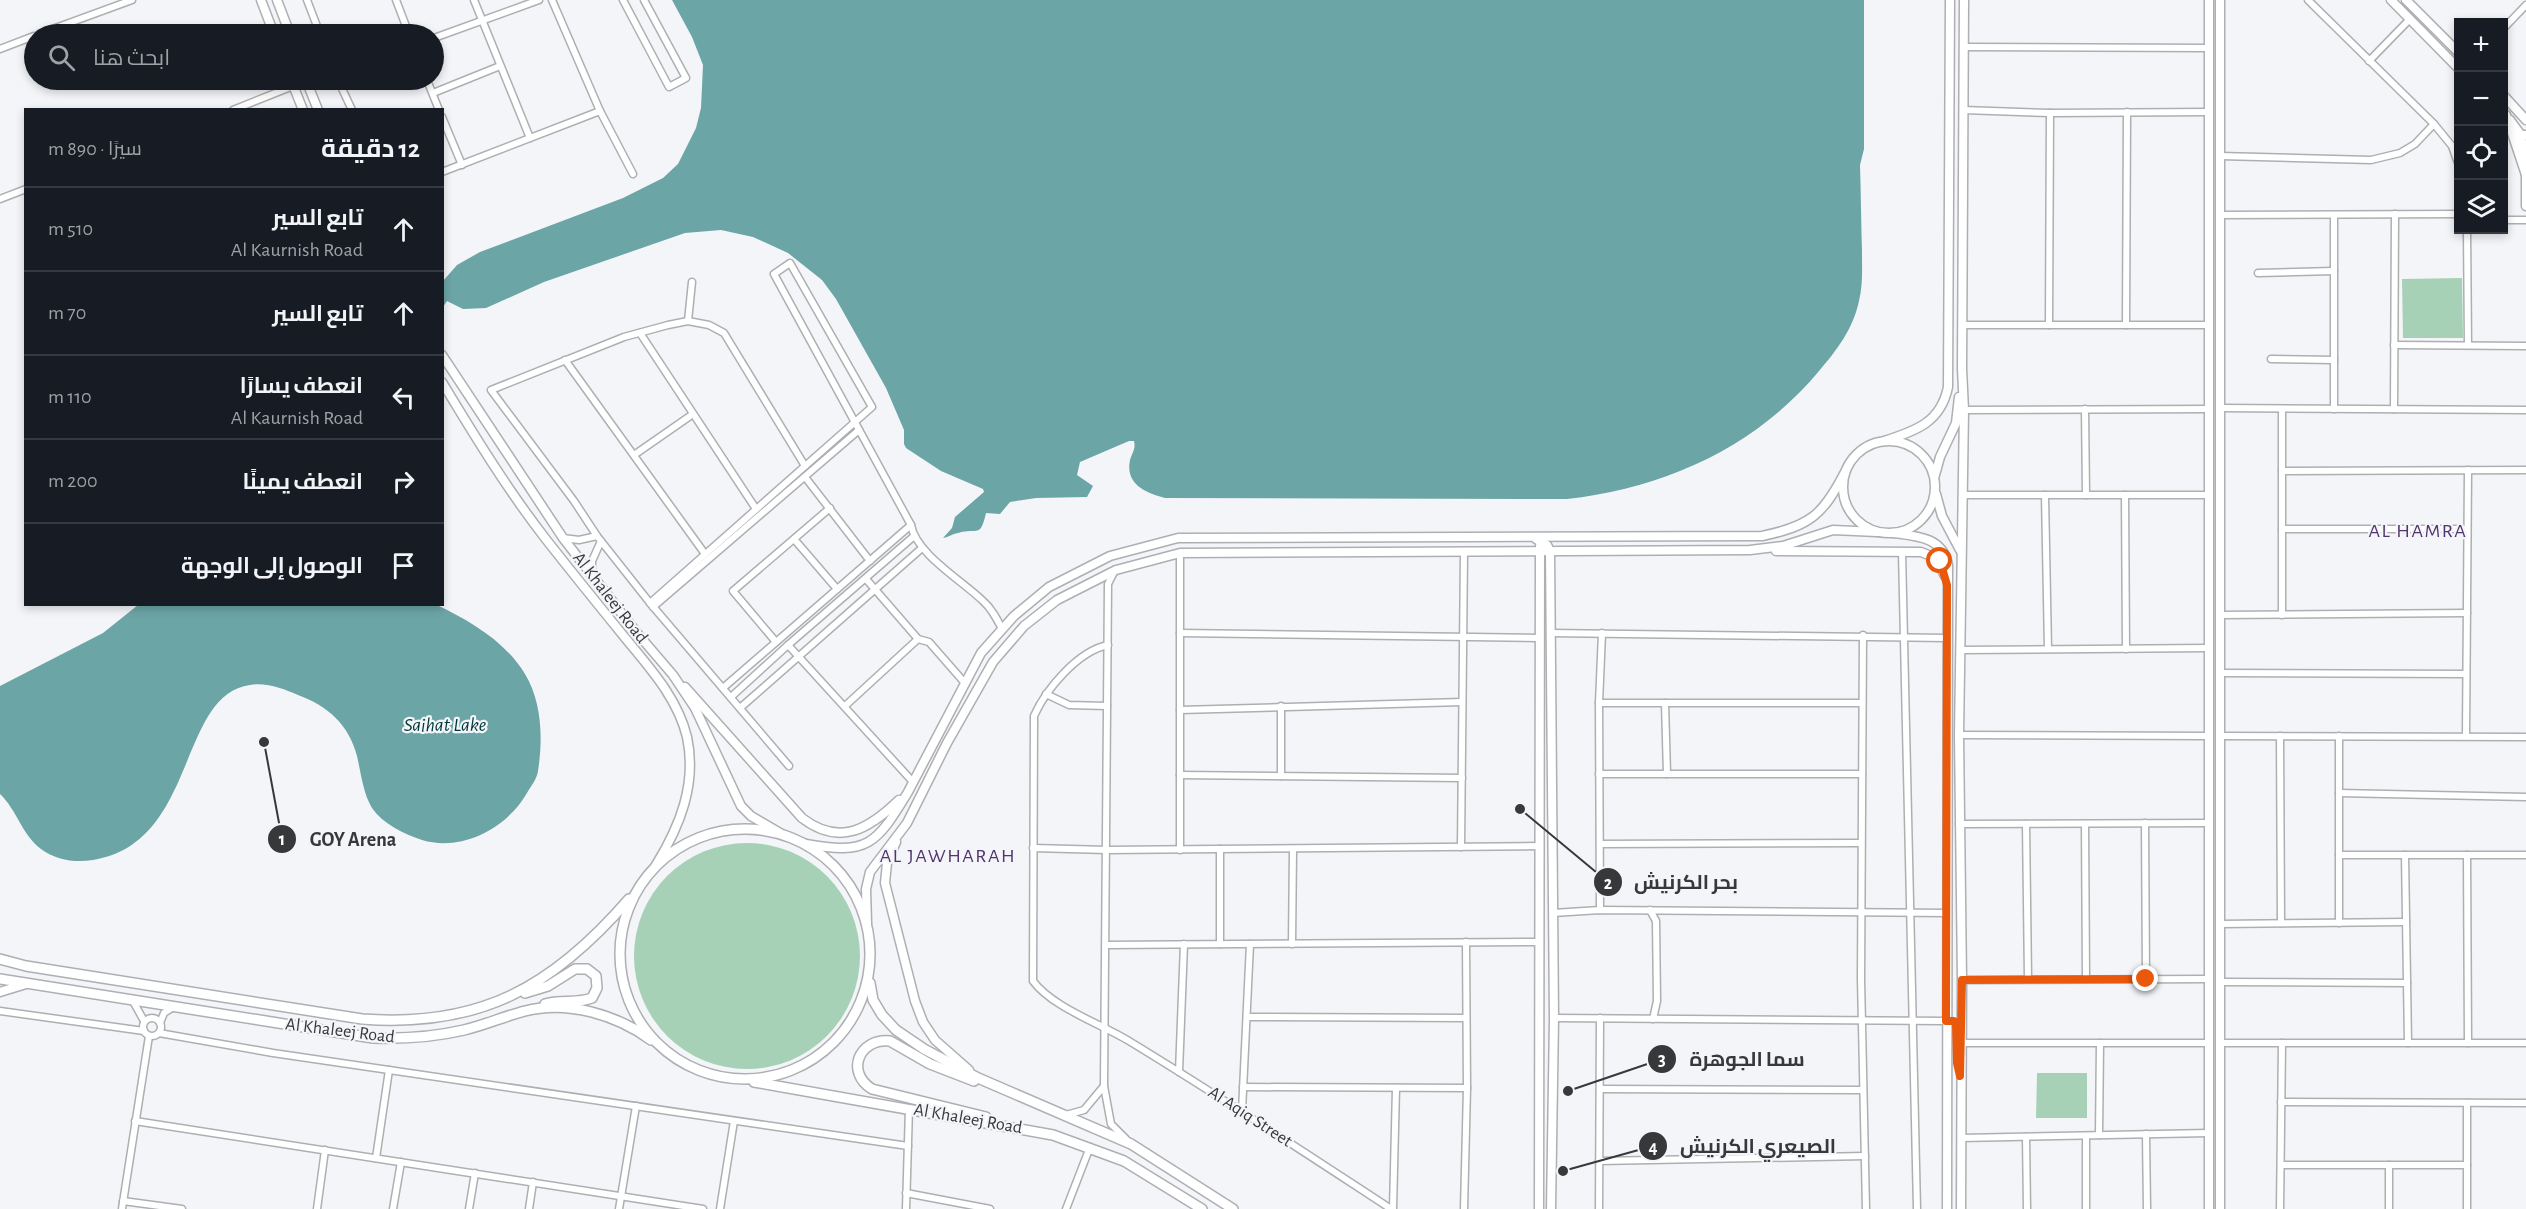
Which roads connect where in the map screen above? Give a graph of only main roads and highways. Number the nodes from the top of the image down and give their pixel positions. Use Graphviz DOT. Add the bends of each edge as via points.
graph roads {
  1 [pos="637,891"];
  2 [pos="0,962"];
  3 [pos="870,970"];
  4 [pos="0,979"];
  5 [pos="507,999"];
  6 [pos="526,1011"];
  7 [pos="668,1052"];
  8 [pos="719,1076"];
  9 [pos="1022,1097"];
  10 [pos="1022,1128"];
  11 [pos="1202,1209"];
  12 [pos="1233,1209"];
  1 -- 3 [label="main road" via="656,866 683,845 714,832 747,828 780,833 828,859 855,892 871,940"];
  1 -- 5 [label="main road, Al Khaleej Road" via="587,944 553,972"];
  1 -- 7 [label="main road" via="622,929 621,974 637,1018"];
  2 -- 5 [label="main road, Al Khaleej Road" via="390,1021 437,1018"];
  3 -- 8 [label="main road" via="853,1018 818,1056 772,1076"];
  3 -- 9 [label="main road, Al Khaleej Road" via="871,993 887,1022 924,1049"];
  4 -- 6 [label="main road, Al Khaleej Road" via="341,1034 397,1039 463,1030"];
  5 -- 6 [label="main road" via="548,986 575,969 587,969 596,976 597,988 592,998 556,1000"];
  6 -- 7 [label="main road, Al Khaleej Road" via="554,1007 603,1016 632,1028"];
  7 -- 8 [label="main road" via="701,1071"];
  8 -- 10 [label="main road, Al Khaleej Road"];
  9 -- 10 [label="main road" via="950,1073 890,1041 869,1044 858,1060 859,1075 872,1089"];
  9 -- 12 [label="main road, Al Khaleej Road" via="1131,1144"];
  10 -- 11 [label="main road, Al Khaleej Road" via="1090,1147 1133,1166"];
}
